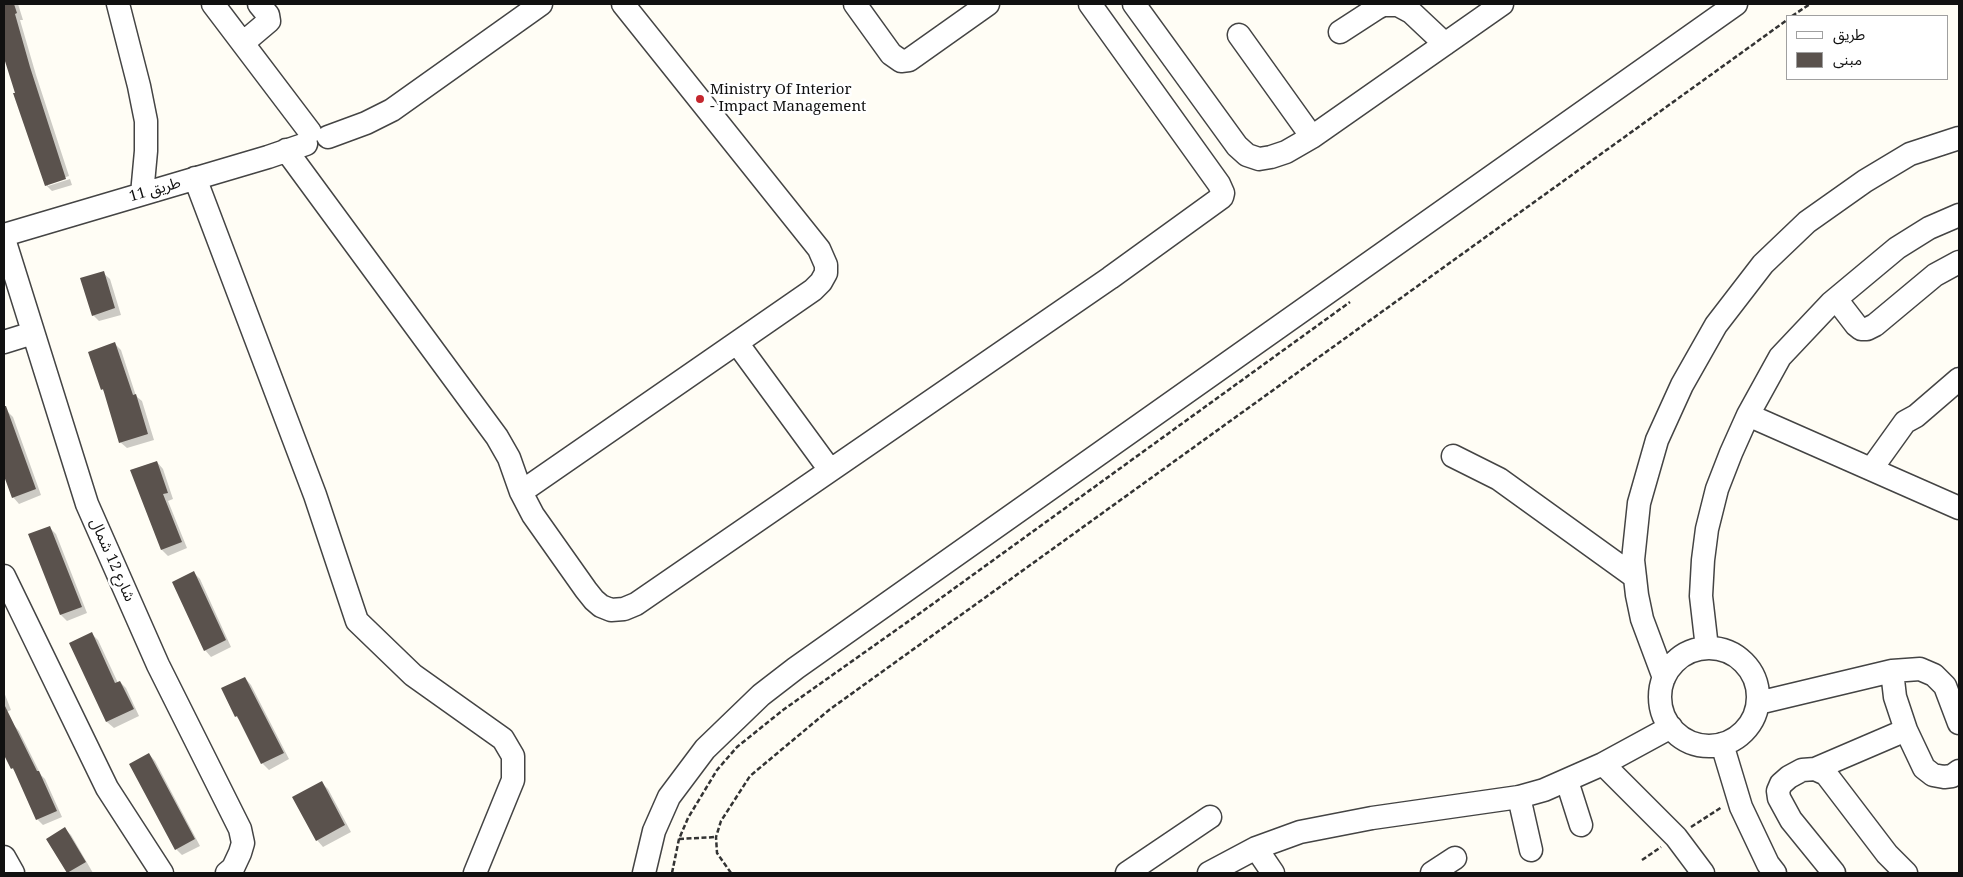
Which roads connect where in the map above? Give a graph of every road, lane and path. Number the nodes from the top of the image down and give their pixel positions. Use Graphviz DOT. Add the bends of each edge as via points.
graph roads {
  1 [pos="118,4"];
  2 [pos="213,4"];
  3 [pos="258,4"];
  4 [pos="541,4"];
  5 [pos="623,4"];
  6 [pos="856,4"];
  7 [pos="987,4"];
  8 [pos="1090,4"];
  9 [pos="1134,4"];
  10 [pos="1502,4"];
  11 [pos="1736,4"];
  12 [pos="1810,4"];
  13 [pos="1794,15"];
  14 [pos="1786,21"];
  15 [pos="1242,33"];
  16 [pos="1343,36"];
  17 [pos="243,43"];
  18 [pos="1442,46"];
  19 [pos="1317,134"];
  20 [pos="1959,138"];
  21 [pos="307,141"];
  22 [pos="195,178"];
  23 [pos="142,194"];
  24 [pos="1959,215"];
  25 [pos="4,235"];
  26 [pos="4,239"];
  27 [pos="1959,262"];
  28 [pos="1355,298"];
  29 [pos="1836,299"];
  30 [pos="33,333"];
  31 [pos="4,342"];
  32 [pos="737,343"];
  33 [pos="1959,379"];
  34 [pos="1748,415"];
  35 [pos="1453,456"];
  36 [pos="830,470"];
  37 [pos="1877,471"];
  38 [pos="521,492"];
  39 [pos="1959,508"];
  40 [pos="4,576"];
  41 [pos="1635,577"];
  42 [pos="1707,648"];
  43 [pos="1892,671"];
  44 [pos="1664,678"];
  45 [pos="1758,703"];
  46 [pos="1959,723"];
  47 [pos="1671,727"];
  48 [pos="1906,730"];
  49 [pos="1722,744"];
  50 [pos="1603,764"];
  51 [pos="1815,769"];
  52 [pos="1959,771"];
  53 [pos="1567,781"];
  54 [pos="1519,796"];
  55 [pos="1210,817"];
  56 [pos="1582,825"];
  57 [pos="716,836"];
  58 [pos="680,839"];
  59 [pos="1256,848"];
  60 [pos="1531,850"];
  61 [pos="4,857"];
  62 [pos="1455,858"];
  63 [pos="235,872"];
  64 [pos="13,873"];
  65 [pos="162,873"];
  66 [pos="475,873"];
  67 [pos="644,873"];
  68 [pos="672,873"];
  69 [pos="731,873"];
  70 [pos="1127,873"];
  71 [pos="1209,873"];
  72 [pos="1273,873"];
  73 [pos="1432,873"];
  74 [pos="1703,873"];
  75 [pos="1775,873"];
  76 [pos="1834,873"];
  77 [pos="1906,873"];
  1 -- 23 [label="street" via="146,121"];
  2 -- 17 [label="street"];
  3 -- 17 [label="street" via="269,21"];
  4 -- 21 [label="street, طريق 11" via="392,110 366,123"];
  5 -- 32 [label="street" via="818,250 826,265 826,273 813,290"];
  6 -- 7 [label="street" via="891,54 901,61 909,60"];
  8 -- 36 [label="street" via="1219,184 1222,197"];
  9 -- 19 [label="street" via="1237,146 1247,155 1271,158"];
  10 -- 18 [label="street"];
  11 -- 67 [label="street" via="796,668 705,749 669,797 654,831"];
  12 -- 13 [label="path"];
  14 -- 57 [label="path" via="829,710 750,776 721,821"];
  15 -- 19 [label="street"];
  16 -- 18 [label="street" via="1382,15 1395,14"];
  17 -- 21 [label="street"];
  18 -- 19 [label="street"];
  20 -- 41 [label="street" via="1910,154 1807,222 1763,264 1716,325 1682,385 1657,440 1639,503 1633,560"];
  21 -- 22 [label="street, طريق 11"];
  21 -- 38 [label="street" via="500,442"];
  22 -- 23 [label="street, طريق 11"];
  22 -- 66 [label="street" via="315,495 357,621 413,676 503,739 513,756 513,780"];
  23 -- 25 [label="street, طريق 11"];
  24 -- 29 [label="street" via="1929,228 1897,248"];
  26 -- 30 [label="street, شارع 12 شمال"];
  27 -- 29 [label="street" via="1935,275 1875,326 1867,329 1856,325"];
  28 -- 58 [label="path" via="783,710 737,747 718,770 688,818"];
  29 -- 34 [label="street" via="1780,356"];
  30 -- 31 [label="street"];
  30 -- 63 [label="street, شارع 12 شمال" via="87,504 158,665 240,829 242,843"];
  32 -- 36 [label="street"];
  32 -- 38 [label="street"];
  33 -- 37 [label="street" via="1905,422"];
  34 -- 37 [label="street"];
  34 -- 42 [label="street" via="1717,489 1707,529 1701,596"];
  35 -- 41 [label="street" via="1499,479"];
  36 -- 38 [label="street" via="636,604 611,610 594,600 533,515"];
  37 -- 39 [label="street"];
  40 -- 65 [label="street" via="107,788"];
  41 -- 44 [label="street" via="1642,618"];
  42 -- 44 [label="street" via="1683,656"];
  42 -- 45 [label="street" via="1724,650 1745,664 1757,686"];
  43 -- 45 [label="street"];
  43 -- 46 [label="street" via="1920,669 1934,675 1945,686"];
  43 -- 48 [label="street" via="1895,697"];
  44 -- 47 [label="street" via="1660,699"];
  45 -- 49 [label="street" via="1748,726 1736,738"];
  47 -- 49 [label="street" via="1695,744"];
  47 -- 50 [label="street"];
  48 -- 51 [label="street"];
  48 -- 52 [label="street" via="1924,768 1933,775 1952,776"];
  49 -- 75 [label="street" via="1741,808"];
  50 -- 53 [label="street"];
  50 -- 74 [label="street" via="1676,837"];
  51 -- 76 [label="street" via="1802,770 1789,777 1779,786 1778,794 1791,820"];
  51 -- 77 [label="street" via="1830,778 1887,854"];
  53 -- 54 [label="street"];
  53 -- 56 [label="street"];
  54 -- 59 [label="street" via="1300,832"];
  54 -- 60 [label="street"];
  55 -- 70 [label="street"];
  57 -- 58 [label="path"];
  57 -- 69 [label="path" via="717,853"];
  58 -- 68 [label="path"];
  59 -- 71 [label="street"];
  59 -- 72 [label="street"];
  61 -- 64 [label="street"];
  62 -- 73 [label="street"];
}
